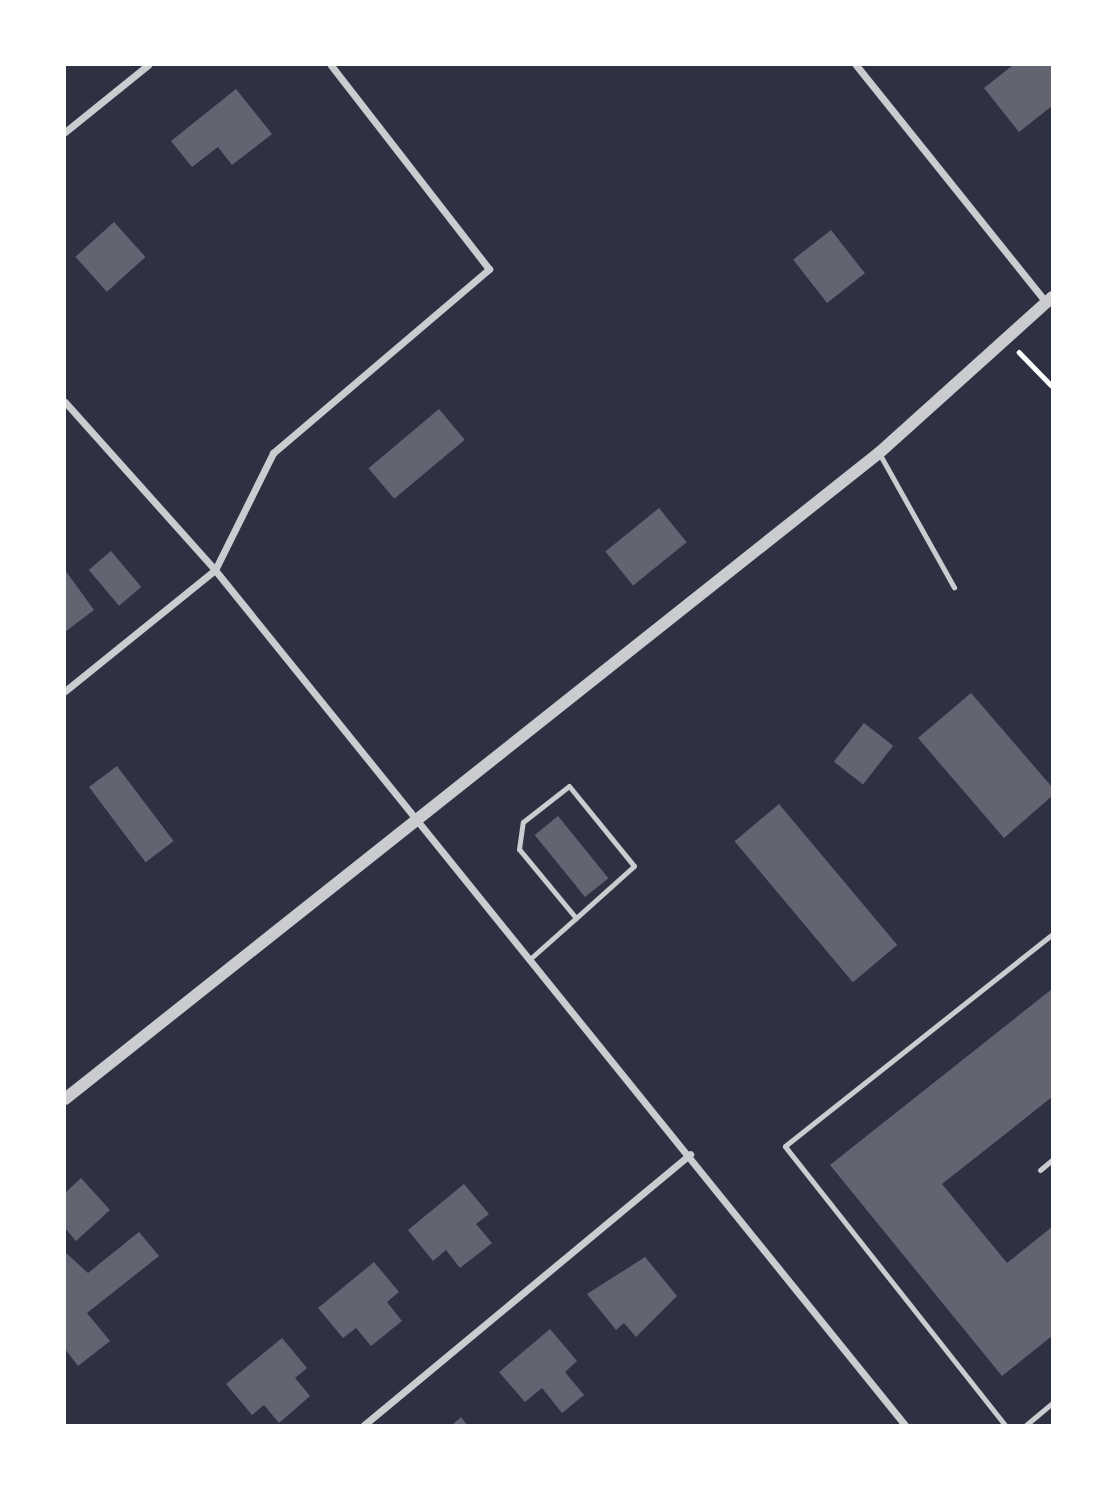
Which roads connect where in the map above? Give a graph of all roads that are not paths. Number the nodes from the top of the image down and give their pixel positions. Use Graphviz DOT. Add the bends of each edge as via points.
graph roads {
  1 [pos="148,65"];
  2 [pos="331,65"];
  3 [pos="856,65"];
  4 [pos="65,132"];
  5 [pos="1049,300"];
  6 [pos="65,402"];
  7 [pos="879,453"];
  8 [pos="215,570"];
  9 [pos="954,587"];
  10 [pos="65,691"];
  11 [pos="416,816"];
  12 [pos="576,918"];
  13 [pos="1052,934"];
  14 [pos="531,958"];
  15 [pos="65,1099"];
  16 [pos="690,1154"];
  17 [pos="1052,1160"];
  18 [pos="1040,1170"];
  19 [pos="1052,1403"];
  20 [pos="364,1425"];
  21 [pos="905,1425"];
  22 [pos="1005,1425"];
  23 [pos="1026,1425"];
  1 -- 4 [label="street"];
  2 -- 8 [label="street" via="489,270 273,453"];
  3 -- 5 [label="street"];
  5 -- 7 [label="street"];
  6 -- 8 [label="street"];
  7 -- 9 [label="lane"];
  7 -- 11 [label="street"];
  8 -- 10 [label="street"];
  8 -- 11 [label="street"];
  11 -- 14 [label="street"];
  11 -- 15 [label="street"];
  12 -- 12 [label="lane" via="519,849 523,822 569,786 634,866"];
  12 -- 14 [label="lane"];
  13 -- 22 [label="lane" via="785,1146"];
  14 -- 16 [label="street"];
  16 -- 20 [label="street"];
  16 -- 21 [label="street"];
  17 -- 18 [label="lane"];
  19 -- 23 [label="lane"];
}
